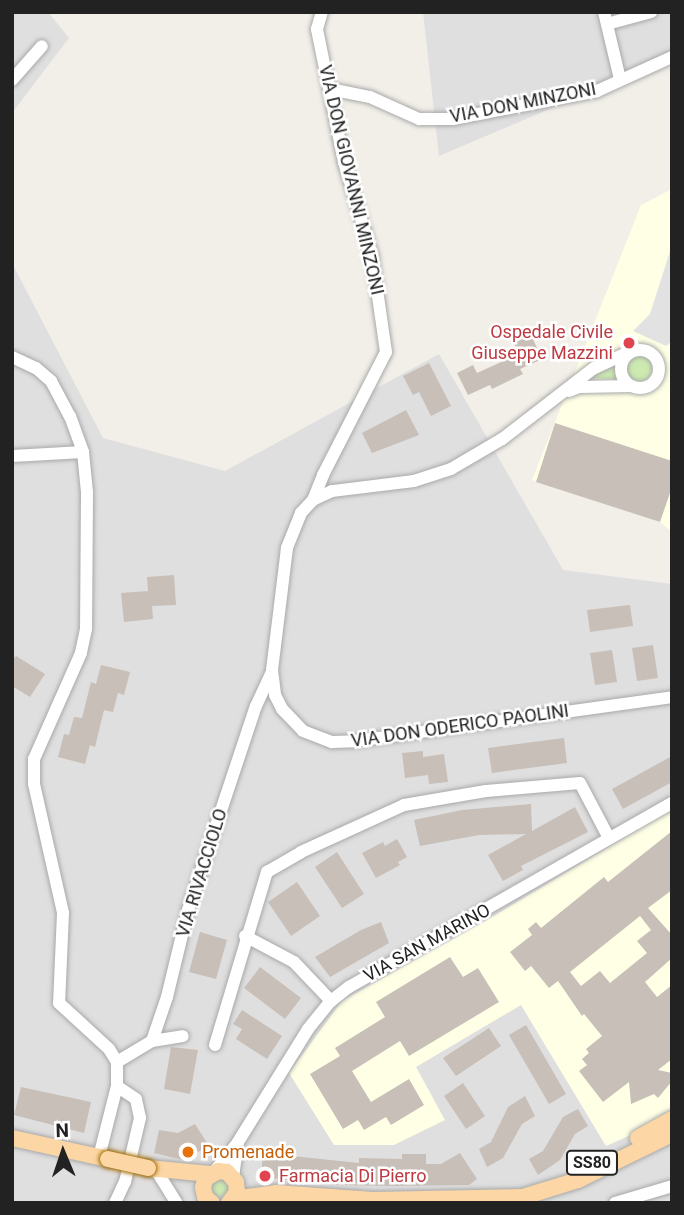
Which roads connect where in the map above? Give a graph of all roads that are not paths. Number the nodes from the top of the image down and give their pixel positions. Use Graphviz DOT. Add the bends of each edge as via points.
graph roads {
  1 [pos="322,12"];
  2 [pos="651,12"];
  3 [pos="606,18"];
  4 [pos="42,46"];
  5 [pos="672,57"];
  6 [pos="620,79"];
  7 [pos="12,80"];
  8 [pos="330,89"];
  9 [pos="629,352"];
  10 [pos="12,357"];
  11 [pos="631,386"];
  12 [pos="552,398"];
  13 [pos="83,452"];
  14 [pos="12,456"];
  15 [pos="313,500"];
  16 [pos="272,670"];
  17 [pos="672,697"];
  18 [pos="672,803"];
  19 [pos="609,838"];
  20 [pos="245,936"];
  21 [pos="331,1001"];
  22 [pos="183,1037"];
  23 [pos="152,1041"];
  24 [pos="215,1045"];
  25 [pos="117,1062"];
  26 [pos="117,1086"];
  27 [pos="672,1119"];
  28 [pos="672,1134"];
  29 [pos="12,1138"];
  30 [pos="237,1142"];
  31 [pos="103,1158"];
  32 [pos="152,1169"];
  33 [pos="212,1173"];
  34 [pos="234,1177"];
  35 [pos="672,1186"];
  36 [pos="276,1193"];
  37 [pos="509,1196"];
  38 [pos="205,1198"];
  39 [pos="231,1201"];
  40 [pos="115,1203"];
  41 [pos="177,1203"];
  42 [pos="615,1203"];
  1 -- 8 [label="street, VIA DON GIOVANNI MINZONI" via="317,29"];
  2 -- 3 [label="street"];
  3 -- 6 [label="street"];
  4 -- 7 [label="street"];
  5 -- 6 [label="street, VIA DON MINZONI"];
  6 -- 8 [label="street, VIA DON MINZONI" via="597,91 452,119 419,119 370,97"];
  8 -- 15 [label="street, VIA DON GIOVANNI MINZONI" via="344,162 372,255 386,352"];
  9 -- 11 [label="street" via="621,373"];
  9 -- 11 [label="street" via="648,351 659,365 653,383"];
  9 -- 12 [label="street" via="594,368"];
  10 -- 13 [label="street" via="51,381"];
  11 -- 12 [label="street" via="579,387"];
  12 -- 15 [label="street" via="502,439 451,469 414,481 332,491"];
  13 -- 14 [label="street"];
  13 -- 25 [label="street" via="86,629 81,653 34,760 34,784 62,913 59,1003"];
  15 -- 16 [label="street, VIA DON ODERICO PAOLINI" via="296,521 287,548"];
  16 -- 17 [label="street, VIA DON ODERICO PAOLINI" via="282,709 303,731 332,742"];
  16 -- 23 [label="street, VIA RIVACCIOLO" via="188,910"];
  18 -- 19 [label="street, VIA SAN MARINO"];
  19 -- 20 [label="street" via="580,783 404,805 267,872"];
  19 -- 21 [label="street, VIA SAN MARINO"];
  20 -- 21 [label="street" via="294,962"];
  20 -- 24 [label="street"];
  21 -- 30 [label="street, VIA SAN MARINO" via="308,1029"];
  22 -- 23 [label="street"];
  23 -- 25 [label="street"];
  25 -- 26 [label="street"];
  26 -- 31 [label="street"];
  26 -- 40 [label="street" via="136,1099 141,1118"];
  27 -- 37 [label="main road, SS80" via="588,1165"];
  28 -- 37 [label="main road, SS80" via="566,1185 523,1198"];
  29 -- 31 [label="main road, SS80"];
  30 -- 33 [label="street, VIA SAN MARINO"];
  30 -- 34 [label="street, VIA SAN MARINO"];
  31 -- 32 [label="main road, SS80, bridge"];
  32 -- 33 [label="main road, SS80"];
  32 -- 38 [label="main road, SS80"];
  32 -- 41 [label="street"];
  33 -- 34 [label="main road, SS80" via="223,1171"];
  33 -- 38 [label="main road, SS80" via="204,1182"];
  34 -- 36 [label="main road, SS80"];
  34 -- 39 [label="main road, SS80" via="237,1189"];
  35 -- 42 [label="street"];
  36 -- 37 [label="main road, SS80" via="396,1200"];
  36 -- 39 [label="main road, SS80"];
}
